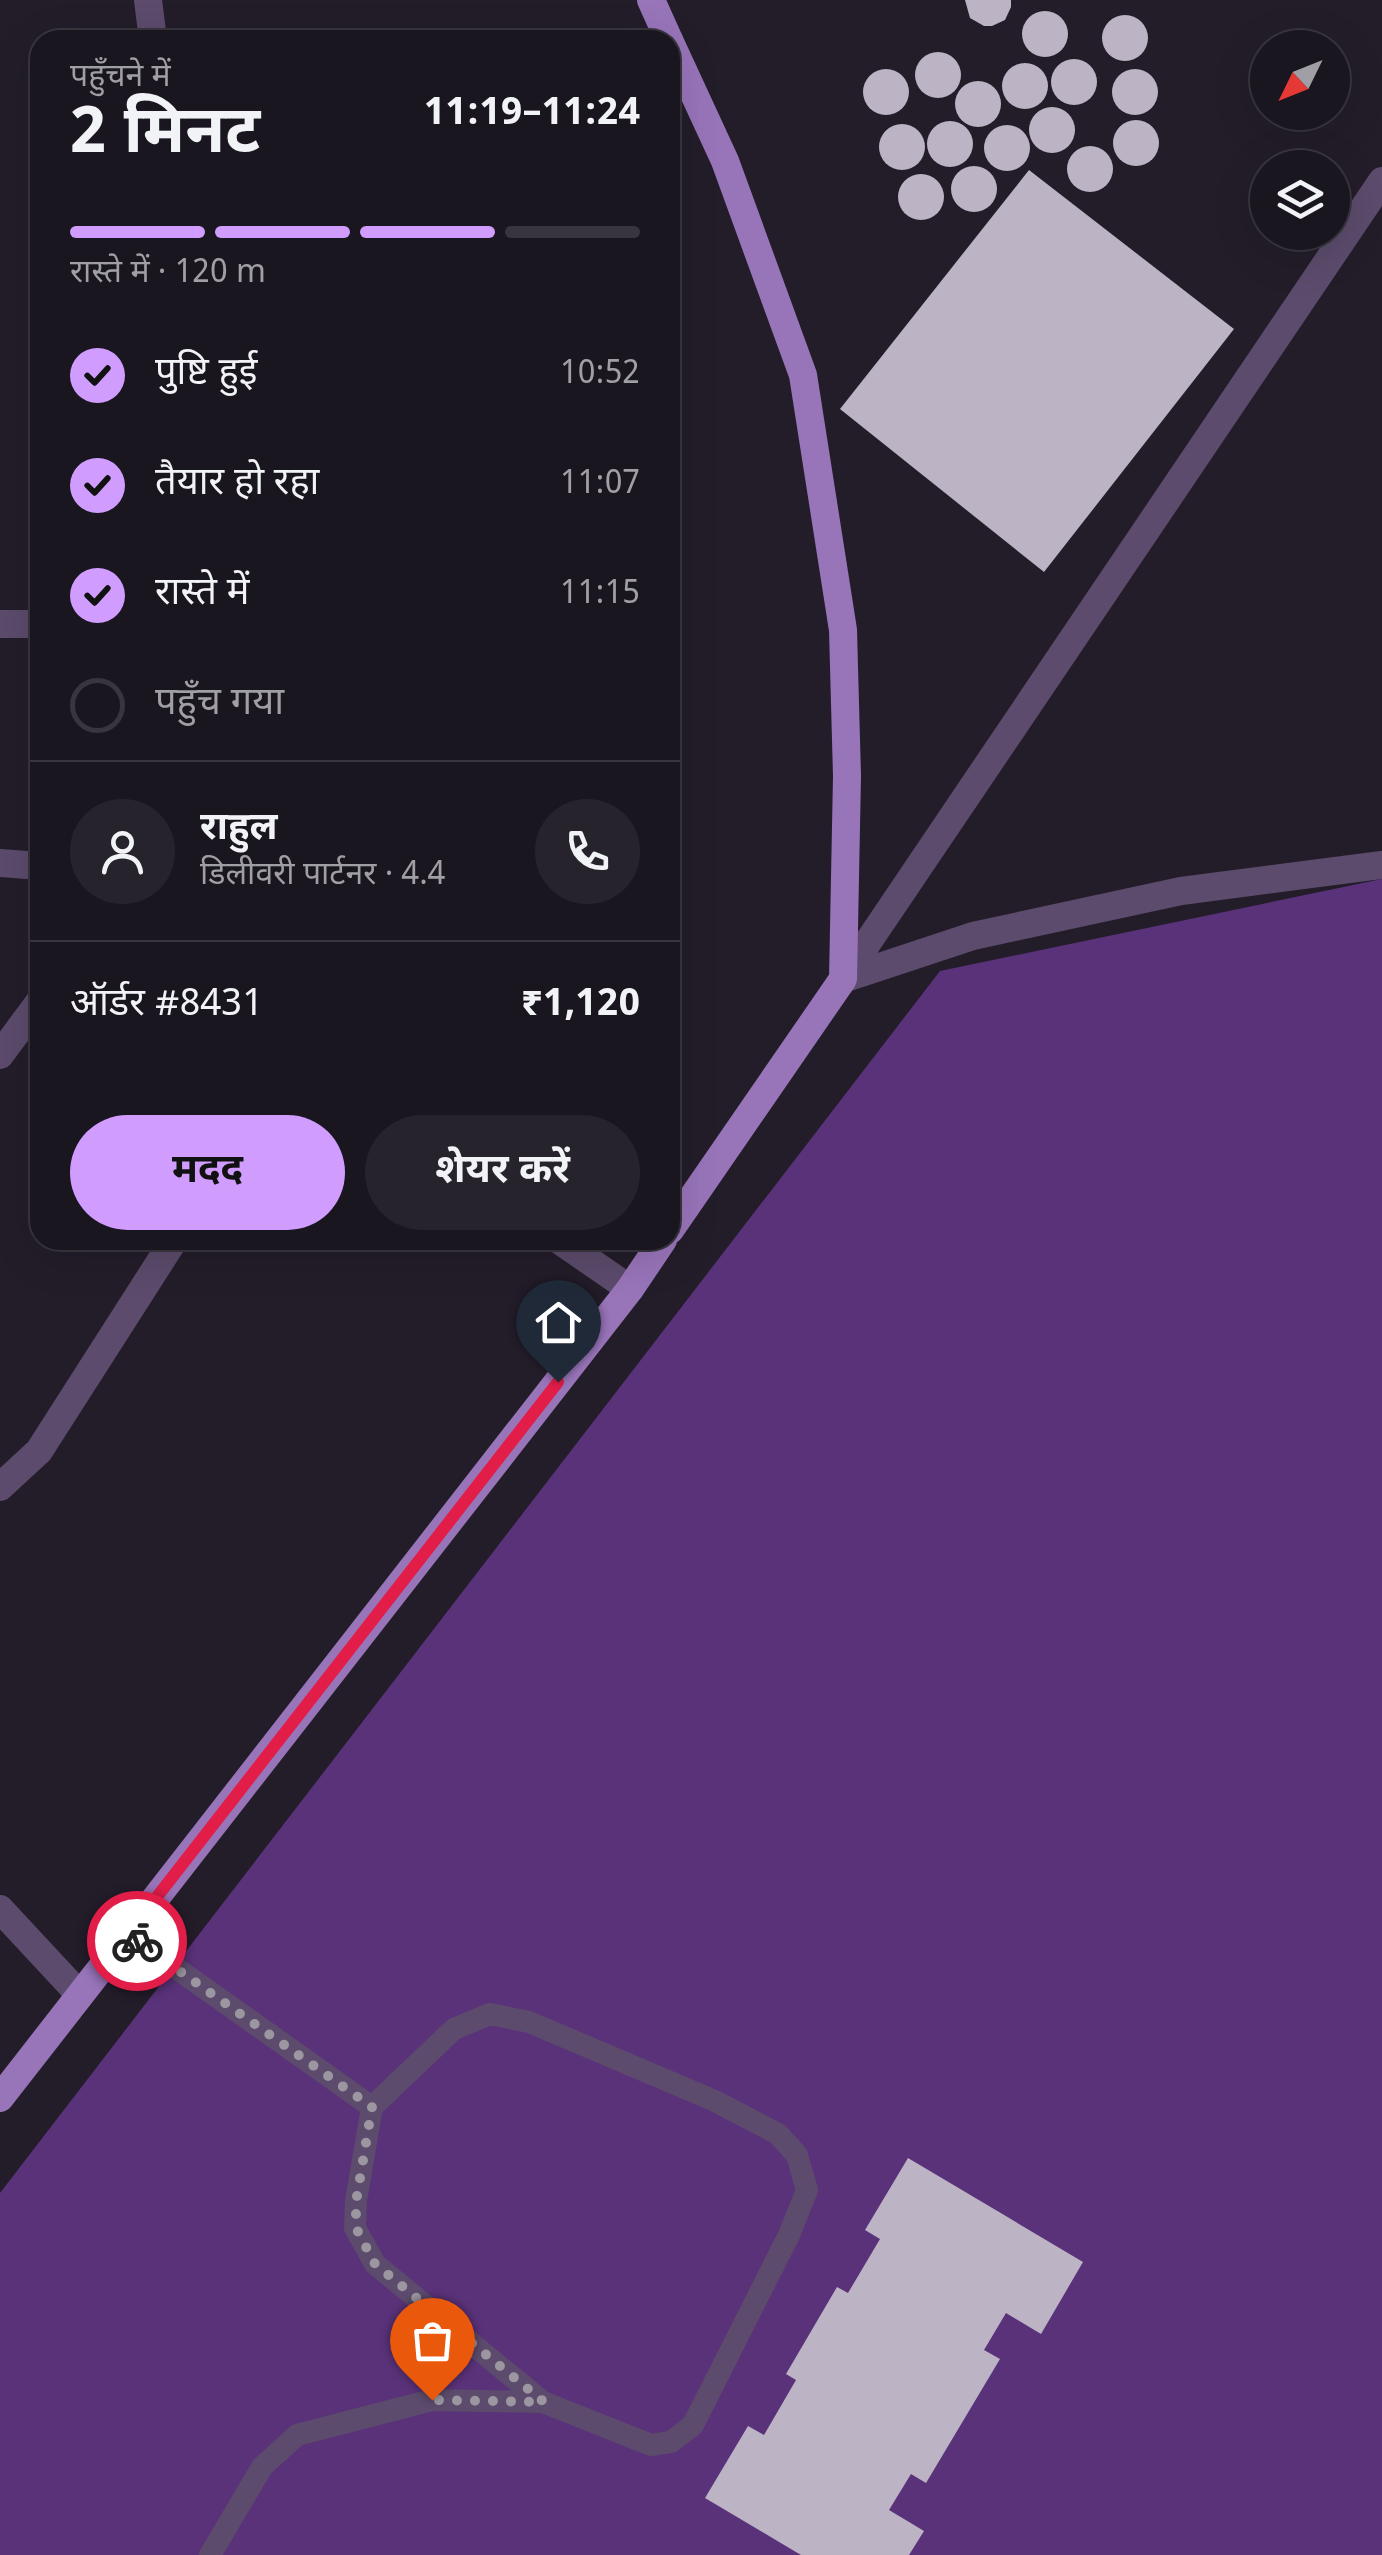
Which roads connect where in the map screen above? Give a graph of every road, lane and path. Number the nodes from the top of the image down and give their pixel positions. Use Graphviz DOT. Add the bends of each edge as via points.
graph roads {
  1 [pos="148,0"];
  2 [pos="651,0"];
  3 [pos="152,30"];
  4 [pos="665,30"];
  5 [pos="680,63"];
  6 [pos="1382,182"];
  7 [pos="0,624"];
  8 [pos="30,624"];
  9 [pos="0,863"];
  10 [pos="1382,864"];
  11 [pos="30,865"];
  12 [pos="842,979"];
  13 [pos="22,1011"];
  14 [pos="0,1055"];
  15 [pos="680,1215"];
  16 [pos="168,1250"];
  17 [pos="573,1250"];
  18 [pos="656,1250"];
  19 [pos="630,1289"];
  20 [pos="0,1487"];
  21 [pos="0,1909"];
  22 [pos="128,1934"];
  23 [pos="80,1994"];
  24 [pos="0,2098"];
  25 [pos="372,2107"];
  26 [pos="544,2402"];
  27 [pos="210,2555"];
  1 -- 3 [label="street"];
  2 -- 4 [label="main road"];
  5 -- 12 [label="main road" via="725,161 803,376 843,630"];
  6 -- 12 [label="street"];
  7 -- 8 [label="street"];
  9 -- 11 [label="street"];
  10 -- 12 [label="street" via="1181,891 973,936"];
  12 -- 15 [label="main road"];
  13 -- 14 [label="street"];
  16 -- 20 [label="street" via="38,1450"];
  17 -- 19 [label="street"];
  18 -- 19 [label="main road"];
  19 -- 22 [label="main road"];
  21 -- 23 [label="street"];
  22 -- 23 [label="main road"];
  22 -- 25 [label="lane"];
  23 -- 24 [label="main road"];
  25 -- 26 [label="lane" via="356,2228 375,2264"];
  25 -- 26 [label="lane" via="454,2029 490,2014 529,2022 715,2101 778,2134 797,2155 807,2190 693,2425 671,2442 651,2445"];
  26 -- 27 [label="lane" via="432,2400 298,2436 262,2467"];
}
